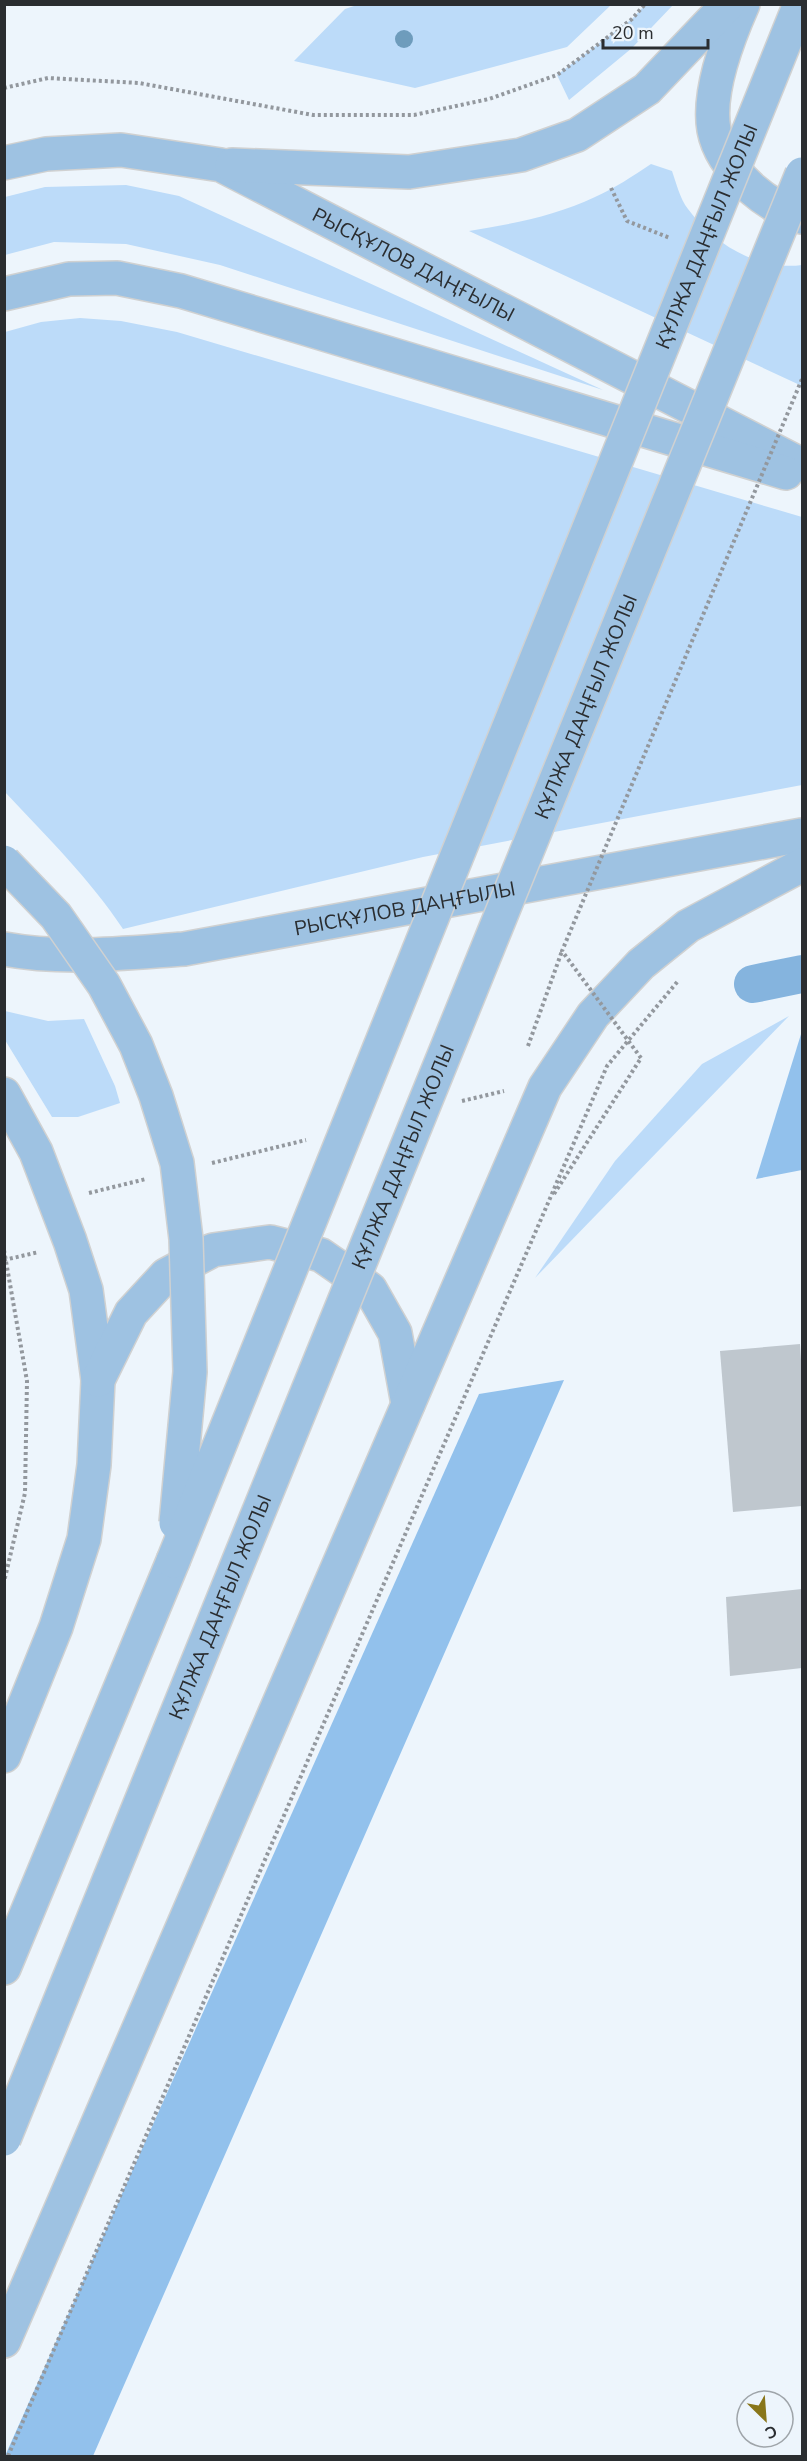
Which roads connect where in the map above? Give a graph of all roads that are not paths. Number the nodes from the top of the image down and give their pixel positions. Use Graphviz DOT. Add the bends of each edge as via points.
graph roads {
  1 [pos="728,4"];
  2 [pos="743,4"];
  3 [pos="800,4"];
  4 [pos="4,163"];
  5 [pos="221,165"];
  6 [pos="802,174"];
  7 [pos="802,217"];
  8 [pos="4,294"];
  9 [pos="802,465"];
  10 [pos="802,478"];
  11 [pos="802,836"];
  12 [pos="4,862"];
  13 [pos="802,865"];
  14 [pos="4,950"];
  15 [pos="4,1094"];
  16 [pos="98,1380"];
  17 [pos="408,1404"];
  18 [pos="173,1561"];
  19 [pos="4,1756"];
  20 [pos="4,1968"];
  21 [pos="4,2139"];
  22 [pos="4,2341"];
  1 -- 5 [label="main road" via="647,89 577,135 521,155 409,172"];
  2 -- 7 [label="main road" via="719,71 714,130 726,159 741,179 762,198"];
  3 -- 18 [label="main road, ҚҰЛЖА ДАҢҒЫЛ ЖОЛЫ, bridge"];
  4 -- 5 [label="main road, РЫСҚҰЛОВ ДАҢҒЫЛЫ" via="46,154 121,150"];
  5 -- 9 [label="main road, РЫСҚҰЛОВ ДАҢҒЫЛЫ"];
  6 -- 21 [label="main road, ҚҰЛЖА ДАҢҒЫЛ ЖОЛЫ, bridge"];
  8 -- 10 [label="main road" via="69,279 117,278 181,291"];
  11 -- 14 [label="main road, РЫСҚҰЛОВ ДАҢҒЫЛЫ" via="184,949 37,955"];
  12 -- 18 [label="main road, bridge" via="56,916 104,985 136,1045 177,1163 186,1239 190,1372"];
  13 -- 17 [label="main road" via="688,926 641,964 593,1016 545,1087"];
  15 -- 16 [label="main road" via="36,1152 70,1241 86,1290"];
  16 -- 17 [label="main road" via="130,1312 165,1275 213,1250 270,1242 321,1255 370,1289 395,1334"];
  16 -- 19 [label="main road" via="94,1465 84,1539 56,1627"];
  17 -- 22 [label="main road"];
  18 -- 20 [label="main road, ҚҰЛЖА ДАҢҒЫЛ ЖОЛЫ"];
}
